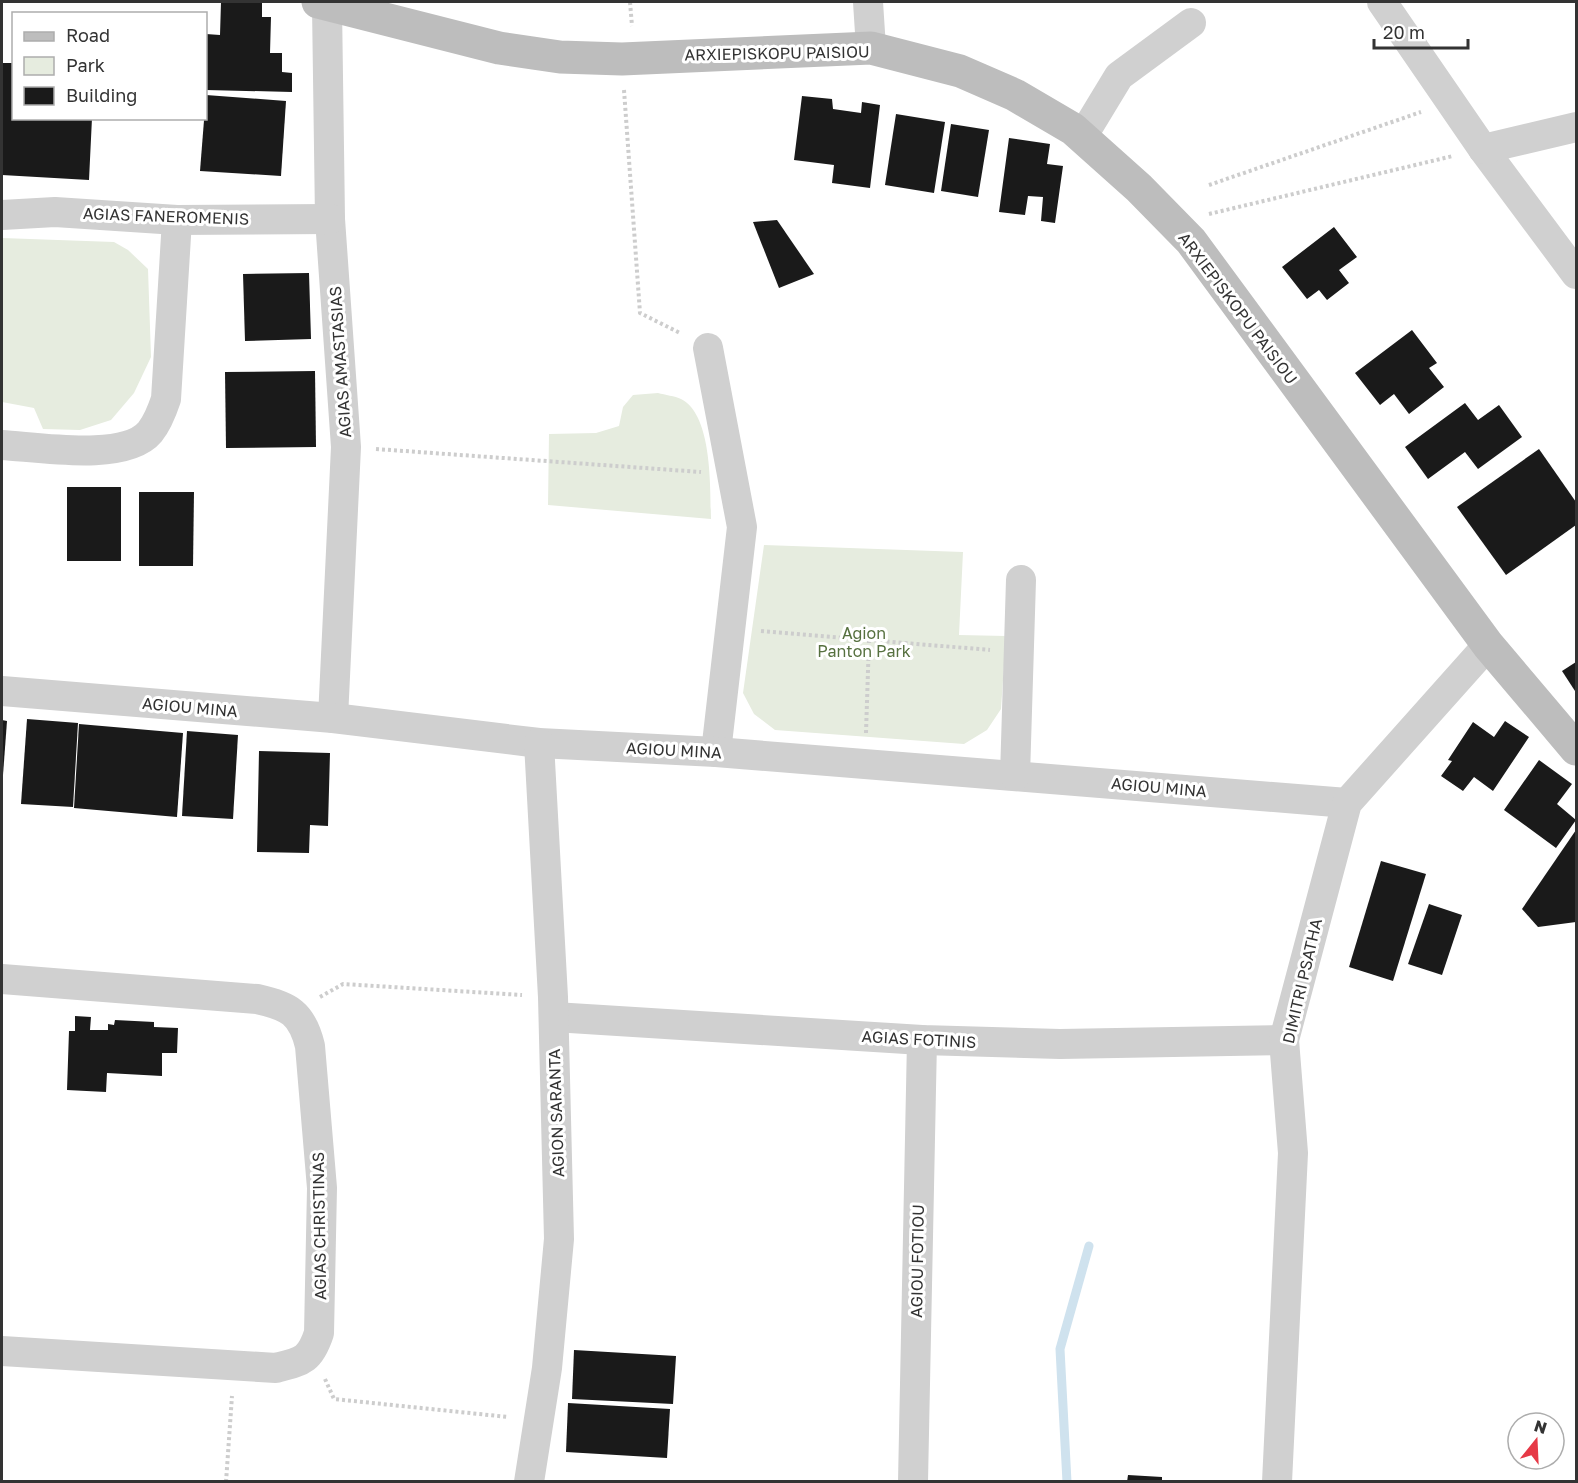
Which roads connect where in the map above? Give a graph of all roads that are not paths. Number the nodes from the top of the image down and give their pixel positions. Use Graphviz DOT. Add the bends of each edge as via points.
graph roads {
  1 [pos="868,2"];
  2 [pos="1382,2"];
  3 [pos="322,4"];
  4 [pos="1191,23"];
  5 [pos="871,48"];
  6 [pos="1576,127"];
  7 [pos="1082,137"];
  8 [pos="1483,149"];
  9 [pos="2,215"];
  10 [pos="177,219"];
  11 [pos="330,219"];
  12 [pos="1576,274"];
  13 [pos="708,348"];
  14 [pos="2,445"];
  15 [pos="1021,580"];
  16 [pos="1488,645"];
  17 [pos="2,691"];
  18 [pos="333,718"];
  19 [pos="538,743"];
  20 [pos="1576,749"];
  21 [pos="716,752"];
  22 [pos="1015,776"];
  23 [pos="1347,803"];
  24 [pos="2,979"];
  25 [pos="553,1007"];
  26 [pos="922,1040"];
  27 [pos="1284,1040"];
  28 [pos="2,1351"];
  29 [pos="529,1482"];
  30 [pos="914,1482"];
  31 [pos="1277,1482"];
  1 -- 5 [label="street"];
  2 -- 8 [label="street"];
  3 -- 5 [label="street, ARXIEPISKOPU PAISIOU" via="499,48 560,57 622,59"];
  3 -- 11 [label="street, AGIAS AMASTASIAS"];
  4 -- 7 [label="street" via="1119,76"];
  5 -- 7 [label="street, ARXIEPISKOPU PAISIOU" via="960,71 1015,95"];
  6 -- 8 [label="street"];
  7 -- 16 [label="street, ARXIEPISKOPU PAISIOU" via="1191,241"];
  8 -- 12 [label="street"];
  9 -- 10 [label="street, AGIAS FANEROMENIS" via="55,212"];
  10 -- 11 [label="street, AGIAS FANEROMENIS"];
  10 -- 14 [label="street" via="166,399 149,433 133,444 102,450"];
  11 -- 18 [label="street, AGIAS AMASTASIAS" via="346,447"];
  13 -- 21 [label="street" via="742,527"];
  15 -- 22 [label="street"];
  16 -- 20 [label="street, ARXIEPISKOPU PAISIOU"];
  16 -- 23 [label="street, DIMITRI PSATHA"];
  17 -- 18 [label="street, AGIOU MINA"];
  18 -- 19 [label="street, AGIOU MINA"];
  19 -- 21 [label="street, AGIOU MINA"];
  19 -- 25 [label="street, AGION SARANTA"];
  21 -- 22 [label="street, AGIOU MINA"];
  22 -- 23 [label="street, AGIOU MINA"];
  23 -- 27 [label="street, DIMITRI PSATHA"];
  24 -- 28 [label="street, AGIAS CHRISTINAS" via="257,999 292,1011 304,1024 310,1046 322,1188 319,1333 313,1351 301,1362 276,1368"];
  25 -- 26 [label="street, AGIAS FOTINIS"];
  25 -- 29 [label="street, AGION SARANTA" via="560,1239 547,1368"];
  26 -- 27 [label="street, AGIAS FOTINIS" via="1060,1044"];
  26 -- 30 [label="street, AGIOU FOTIOU"];
  27 -- 31 [label="street, DIMITRI PSATHA" via="1293,1153"];
}
